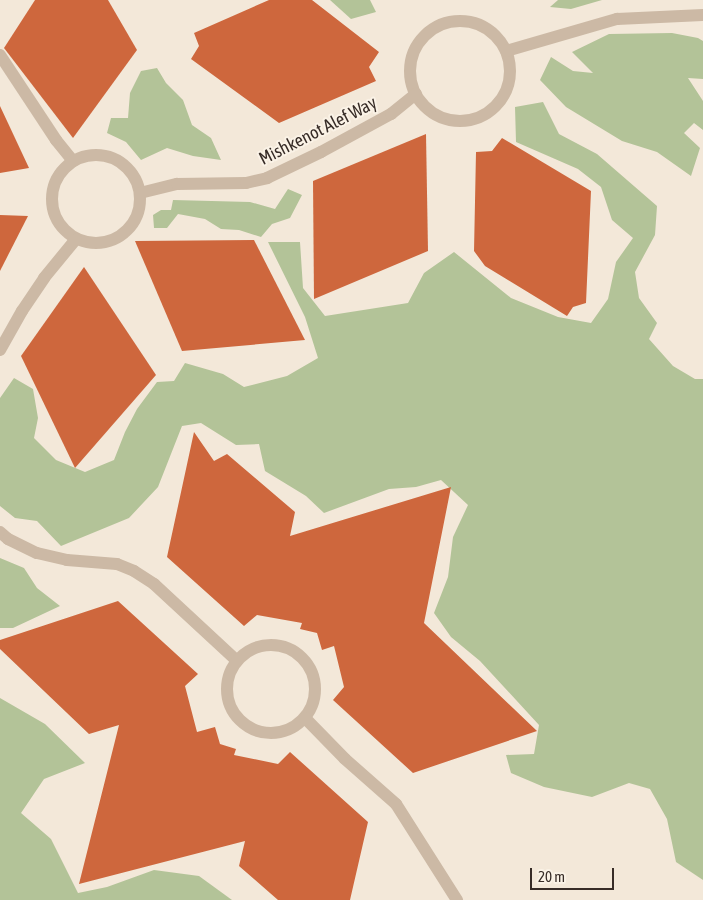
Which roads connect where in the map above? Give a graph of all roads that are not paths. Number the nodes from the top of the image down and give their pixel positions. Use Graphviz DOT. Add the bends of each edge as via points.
graph roads {
  1 [pos="703,15"];
  2 [pos="506,52"];
  3 [pos="0,55"];
  4 [pos="416,94"];
  5 [pos="73,161"];
  6 [pos="140,193"];
  7 [pos="76,239"];
  8 [pos="0,350"];
  9 [pos="0,532"];
  10 [pos="236,660"];
  11 [pos="305,718"];
  12 [pos="457,900"];
  1 -- 2 [label="street" via="617,19"];
  2 -- 4 [label="street" via="511,70 508,84 493,109 481,117 452,120 438,116 426,108"];
  2 -- 4 [label="street" via="491,31 476,23 442,24 417,45 411,62 411,79"];
  3 -- 5 [label="street"];
  4 -- 6 [label="street, Mishkenot Alef Way" via="391,114 267,178 246,183 177,184"];
  5 -- 6 [label="street" via="90,154 118,160 136,180"];
  5 -- 7 [label="street" via="57,176 51,202 60,226"];
  6 -- 7 [label="street" via="137,215 125,233 98,243"];
  7 -- 8 [label="street" via="44,278"];
  9 -- 10 [label="street" via="37,553 67,560 117,564 134,571 154,584"];
  10 -- 11 [label="street" via="229,672 227,700 242,723 268,734 288,729"];
  10 -- 11 [label="street" via="249,650 279,644 306,660 316,689 313,704"];
  11 -- 12 [label="street" via="396,804"];
}
